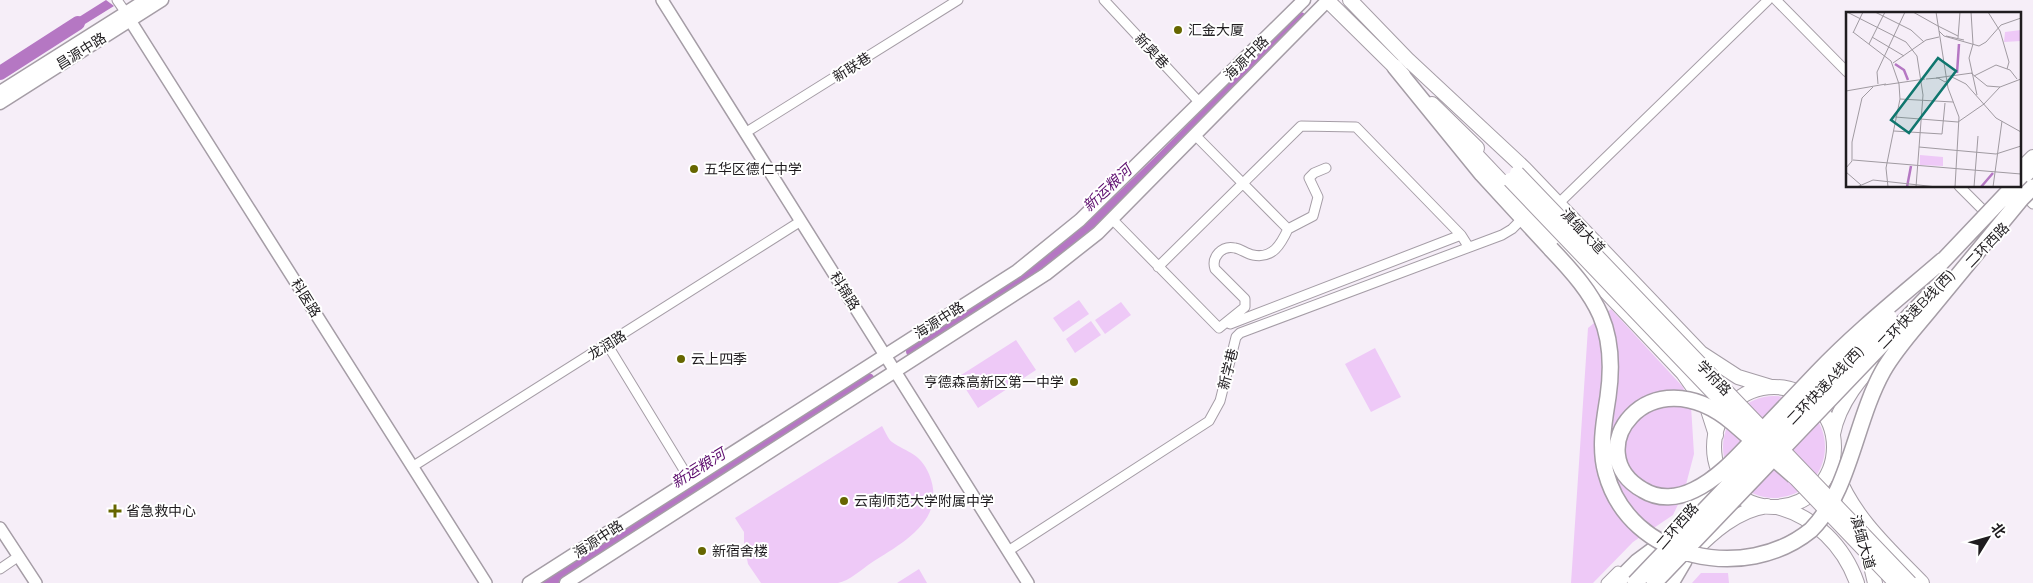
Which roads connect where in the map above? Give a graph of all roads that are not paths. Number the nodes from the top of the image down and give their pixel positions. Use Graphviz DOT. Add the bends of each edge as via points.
graph roads {
  1 [pos="117,0"];
  2 [pos="146,0"];
  3 [pos="162,0"];
  4 [pos="662,0"];
  5 [pos="958,0"];
  6 [pos="1104,0"];
  7 [pos="1304,0"];
  8 [pos="1327,0"];
  9 [pos="1350,0"];
  10 [pos="1768,0"];
  11 [pos="1776,0"];
  12 [pos="128,17"];
  13 [pos="1400,62"];
  14 [pos="1846,71"];
  15 [pos="0,92"];
  16 [pos="0,103"];
  17 [pos="1200,103"];
  18 [pos="745,133"];
  19 [pos="1195,135"];
  20 [pos="2033,157"];
  21 [pos="2033,167"];
  22 [pos="1326,168"];
  23 [pos="2020,170"];
  24 [pos="1514,177"];
  25 [pos="2020,180"];
  26 [pos="1242,183"];
  27 [pos="1961,188"];
  28 [pos="2003,188"];
  29 [pos="2027,195"];
  30 [pos="1558,204"];
  31 [pos="1982,210"];
  32 [pos="1526,216"];
  33 [pos="1112,219"];
  34 [pos="801,221"];
  35 [pos="1288,229"];
  36 [pos="1461,235"];
  37 [pos="1468,246"];
  38 [pos="1944,260"];
  39 [pos="1158,267"];
  40 [pos="1228,323"];
  41 [pos="1869,329"];
  42 [pos="1240,333"];
  43 [pos="608,344"];
  44 [pos="1889,347"];
  45 [pos="885,355"];
  46 [pos="1706,357"];
  47 [pos="896,372"];
  48 [pos="1688,378"];
  49 [pos="1771,387"];
  50 [pos="1788,389"];
  51 [pos="1832,434"];
  52 [pos="1716,436"];
  53 [pos="1833,457"];
  54 [pos="1717,462"];
  55 [pos="412,467"];
  56 [pos="1794,476"];
  57 [pos="690,480"];
  58 [pos="1850,501"];
  59 [pos="1772,506"];
  60 [pos="0,528"];
  61 [pos="1664,542"];
  62 [pos="1008,551"];
  63 [pos="19,556"];
  64 [pos="1684,561"];
  65 [pos="0,569"];
  66 [pos="36,583"];
  67 [pos="486,583"];
  68 [pos="529,583"];
  69 [pos="566,583"];
  70 [pos="1028,583"];
  71 [pos="1606,583"];
  72 [pos="1616,583"];
  73 [pos="1625,583"];
  74 [pos="1635,583"];
  75 [pos="1654,583"];
  76 [pos="1663,583"];
  77 [pos="1671,583"];
  78 [pos="1678,583"];
  79 [pos="1857,583"];
  80 [pos="1875,583"];
  81 [pos="1896,583"];
  82 [pos="1910,583"];
  83 [pos="1922,583"];
  1 -- 12 [label="street"];
  2 -- 12 [label="main road, 昌源中路"];
  3 -- 12 [label="main road, 昌源中路"];
  4 -- 18 [label="street, 科锦路"];
  5 -- 18 [label="street, 新联巷"];
  6 -- 17 [label="street, 新奥巷"];
  7 -- 17 [label="main road, 海源中路"];
  8 -- 13 [label="main road, 滇缅大道"];
  8 -- 19 [label="main road, 海源中路"];
  9 -- 13 [label="main road, 滇缅大道"];
  10 -- 30 [label="street"];
  11 -- 14 [label="street"];
  12 -- 15 [label="main road, 昌源中路"];
  12 -- 16 [label="main road, 昌源中路"];
  12 -- 55 [label="street, 科医路"];
  13 -- 24 [label="main road, 滇缅大道"];
  13 -- 30 [label="main road, 滇缅大道" via="1524,168"];
  13 -- 32 [label="highway" via="1455,142"];
  17 -- 45 [label="main road, 海源中路" via="1052,245"];
  18 -- 34 [label="street, 科锦路"];
  19 -- 26 [label="street"];
  19 -- 33 [label="main road, 海源中路"];
  20 -- 23 [label="main road"];
  21 -- 25 [label="highway"];
  22 -- 35 [label="street" via="1309,178 1318,197 1313,216"];
  24 -- 56 [label="main road, 学府路, bridge"];
  24 -- 82 [label="main road, 学府路, bridge"];
  26 -- 35 [label="street"];
  26 -- 36 [label="street" via="1300,126 1356,127"];
  26 -- 39 [label="street"];
  27 -- 31 [label="street"];
  28 -- 31 [label="main road, 二环西路"];
  29 -- 32 [label="highway, bridge" via="1887,365 1862,418 1838,491 1821,520 1802,539 1786,549 1757,560 1735,563 1695,561 1669,552 1640,530 1616,498 1606,473 1603,450 1611,367 1604,321 1590,296"];
  29 -- 38 [label="highway, 二环快速A线(西), bridge"];
  29 -- 44 [label="main road, 二环西路"];
  29 -- 75 [label="highway, 二环快速B线(西), bridge"];
  30 -- 46 [label="main road, 滇缅大道"];
  31 -- 41 [label="main road, 二环西路"];
  32 -- 37 [label="street, 新学巷" via="1502,235"];
  32 -- 48 [label="main road, 滇缅大道"];
  33 -- 39 [label="street"];
  33 -- 47 [label="main road, 海源中路" via="1046,274"];
  34 -- 43 [label="street, 龙润路"];
  34 -- 45 [label="street, 科锦路"];
  35 -- 40 [label="street" via="1279,246 1265,254 1253,256 1234,247 1223,249 1216,255 1215,269 1245,299 1245,307"];
  36 -- 37 [label="street"];
  36 -- 40 [label="street"];
  37 -- 42 [label="street, 新学巷"];
  38 -- 56 [label="highway, bridge" via="1838,352 1757,435 1751,442 1731,463 1695,489 1663,497 1640,489 1623,470 1619,440 1628,420 1643,405 1663,399 1688,400 1725,417 1733,423 1746,435 1753,441"];
  38 -- 74 [label="highway, 二环快速A线(西), bridge"];
  39 -- 40 [label="street" via="1219,328"];
  40 -- 42 [label="street"];
  41 -- 44 [label="main road" via="1867,338 1872,347 1881,351"];
  41 -- 50 [label="main road, 二环西路" via="1821,371"];
  42 -- 62 [label="street, 新学巷" via="1236,337 1220,400 1209,421"];
  43 -- 55 [label="street, 龙润路"];
  43 -- 57 [label="street"];
  44 -- 51 [label="main road, 二环西路" via="1848,396"];
  45 -- 47 [label="street, 科锦路"];
  45 -- 57 [label="main road, 海源中路"];
  46 -- 48 [label="main road" via="1710,366 1707,376 1698,381"];
  46 -- 49 [label="main road, 滇缅大道" via="1738,377"];
  47 -- 62 [label="street, 科锦路"];
  47 -- 69 [label="main road, 海源中路"];
  48 -- 52 [label="main road, 滇缅大道" via="1707,408"];
  49 -- 50 [label="main road"];
  49 -- 52 [label="main road" via="1746,394 1732,404"];
  50 -- 51 [label="main road" via="1817,405 1827,418"];
  51 -- 53 [label="main road"];
  52 -- 54 [label="main road"];
  53 -- 58 [label="main road"];
  53 -- 59 [label="main road" via="1828,472 1815,491 1794,503"];
  54 -- 59 [label="main road" via="1735,492 1750,501"];
  54 -- 61 [label="main road, 二环西路" via="1703,497"];
  55 -- 67 [label="street, 科医路"];
  56 -- 81 [label="main road, 学府路, bridge"];
  57 -- 68 [label="main road, 海源中路"];
  58 -- 80 [label="main road, 滇缅大道" via="1865,541"];
  58 -- 83 [label="main road" via="1871,530"];
  59 -- 64 [label="main road, 二环西路" via="1734,518"];
  59 -- 79 [label="main road, 滇缅大道" via="1797,514 1824,532 1842,553"];
  60 -- 63 [label="street"];
  61 -- 64 [label="main road" via="1672,540 1681,544 1686,552"];
  61 -- 71 [label="street" via="1634,556"];
  61 -- 72 [label="highway"];
  61 -- 73 [label="main road, 二环西路"];
  62 -- 70 [label="street, 科锦路"];
  63 -- 65 [label="street"];
  63 -- 66 [label="street"];
  64 -- 76 [label="main road, 二环西路"];
  64 -- 77 [label="highway"];
  64 -- 78 [label="street"];
}
